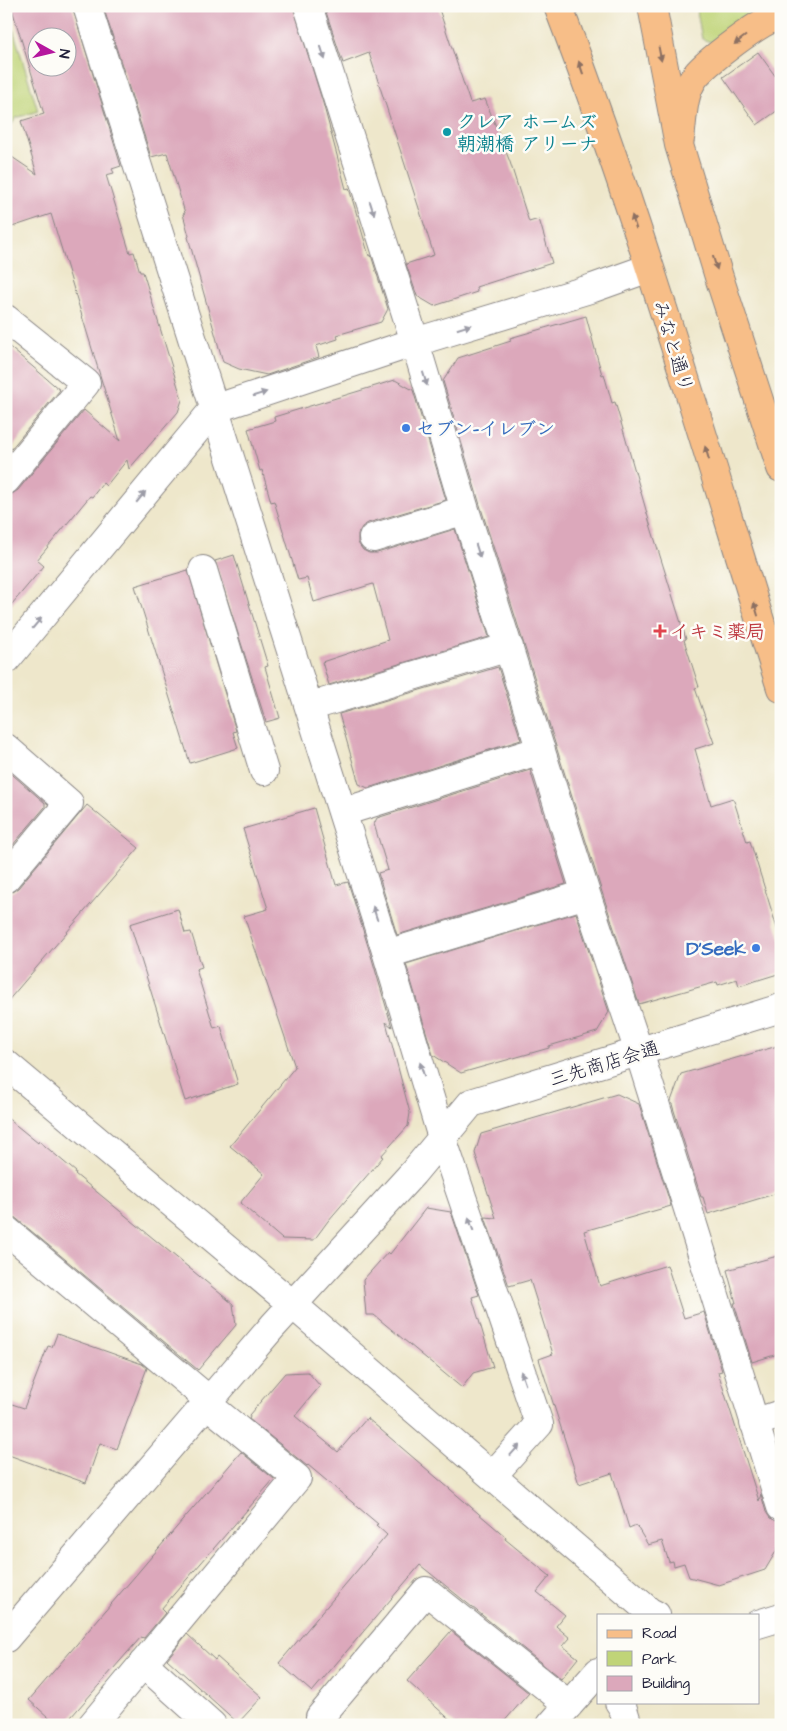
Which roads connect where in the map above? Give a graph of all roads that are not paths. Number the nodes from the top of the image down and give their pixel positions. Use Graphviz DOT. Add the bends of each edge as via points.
graph roads {
  1 [pos="87,6"];
  2 [pos="308,6"];
  3 [pos="558,6"];
  4 [pos="652,6"];
  5 [pos="781,15"];
  6 [pos="679,145"];
  7 [pos="649,268"];
  8 [pos="6,319"];
  9 [pos="414,342"];
  10 [pos="214,409"];
  11 [pos="781,468"];
  12 [pos="6,480"];
  13 [pos="465,510"];
  14 [pos="373,538"];
  15 [pos="203,570"];
  16 [pos="509,646"];
  17 [pos="6,660"];
  18 [pos="781,688"];
  19 [pos="309,707"];
  20 [pos="6,748"];
  21 [pos="541,750"];
  22 [pos="264,771"];
  23 [pos="342,812"];
  24 [pos="6,878"];
  25 [pos="586,894"];
  26 [pos="388,954"];
  27 [pos="781,1008"];
  28 [pos="639,1052"];
  29 [pos="6,1064"];
  30 [pos="442,1138"];
  31 [pos="6,1230"];
  32 [pos="292,1304"];
  33 [pos="208,1403"];
  34 [pos="781,1414"];
  35 [pos="754,1423"];
  36 [pos="492,1476"];
  37 [pos="781,1507"];
  38 [pos="651,1614"];
  39 [pos="781,1617"];
  40 [pos="760,1623"];
  41 [pos="6,1638"];
  42 [pos="143,1663"];
  43 [pos="597,1674"];
  44 [pos="620,1704"];
  45 [pos="569,1705"];
  46 [pos="92,1725"];
  47 [pos="212,1725"];
  48 [pos="322,1725"];
  49 [pos="551,1725"];
  50 [pos="628,1725"];
  1 -- 10 [label="street"];
  2 -- 9 [label="street, one-way"];
  7 -- 3 [label="main road, みなと通り, one-way"];
  4 -- 6 [label="main road, one-way"];
  5 -- 6 [label="main road, one-way" via="766,20 707,64 694,79 686,98"];
  6 -- 11 [label="main road, one-way"];
  9 -- 7 [label="street, one-way"];
  18 -- 7 [label="main road, みなと通り, one-way"];
  8 -- 12 [label="street" via="86,383"];
  10 -- 9 [label="street, one-way"];
  9 -- 13 [label="street, one-way"];
  17 -- 10 [label="street, one-way"];
  10 -- 19 [label="street"];
  13 -- 14 [label="street"];
  13 -- 16 [label="street, one-way"];
  15 -- 22 [label="street"];
  16 -- 19 [label="street"];
  16 -- 21 [label="street"];
  19 -- 23 [label="street"];
  20 -- 24 [label="street" via="69,803"];
  21 -- 23 [label="street"];
  21 -- 25 [label="street"];
  26 -- 23 [label="street, one-way"];
  25 -- 26 [label="street"];
  25 -- 28 [label="street"];
  30 -- 26 [label="street, one-way"];
  27 -- 28 [label="street, 三先商店会通"];
  28 -- 30 [label="street, 三先商店会通" via="471,1104"];
  28 -- 35 [label="street"];
  29 -- 32 [label="street"];
  30 -- 32 [label="street, 三先商店会通"];
  36 -- 30 [label="street, one-way" via="539,1424"];
  31 -- 33 [label="street"];
  32 -- 33 [label="street, 三先商店会通"];
  32 -- 36 [label="street"];
  33 -- 41 [label="street, 三先商店会通"];
  33 -- 42 [label="street" via="297,1478"];
  34 -- 35 [label="street"];
  35 -- 37 [label="street"];
  36 -- 38 [label="street"];
  39 -- 40 [label="street"];
  42 -- 46 [label="street"];
  42 -- 47 [label="street"];
  43 -- 45 [label="street"];
  44 -- 50 [label="street"];
  45 -- 48 [label="street" via="426,1591 320,1717"];
  45 -- 49 [label="street"];
}
